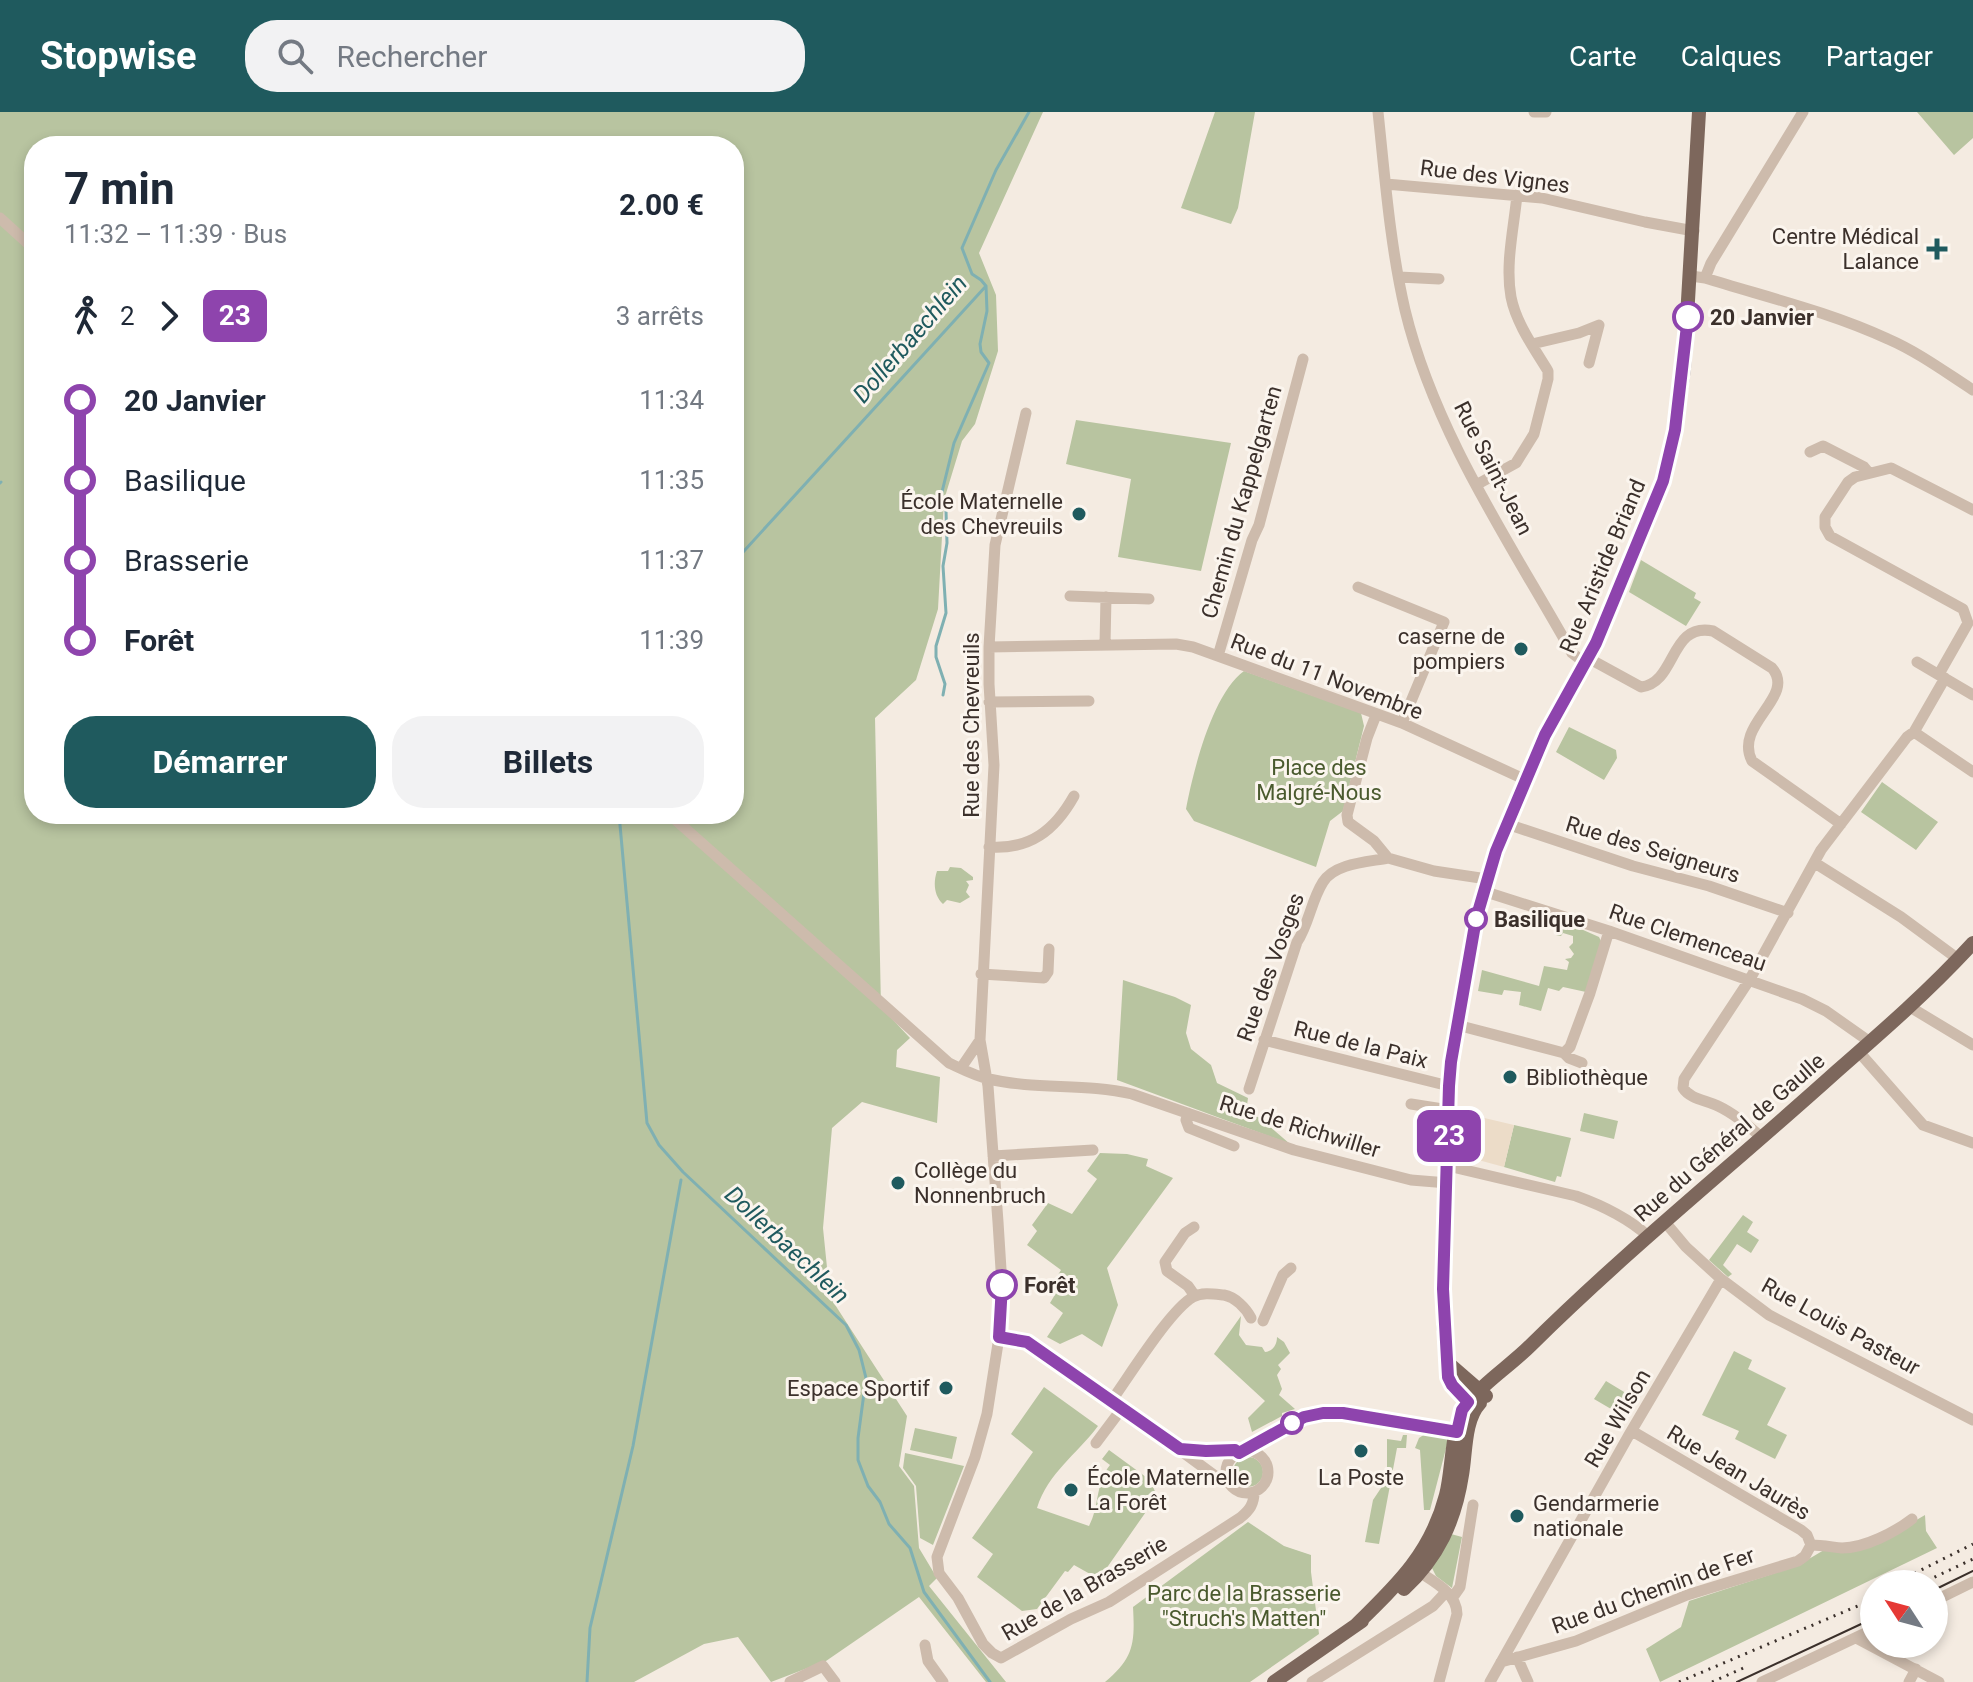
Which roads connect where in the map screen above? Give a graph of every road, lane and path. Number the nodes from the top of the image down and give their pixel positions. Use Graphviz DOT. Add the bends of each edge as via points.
graph roads {
  1 [pos="1378,112"];
  2 [pos="1534,112"];
  3 [pos="1546,112"];
  4 [pos="1699,112"];
  5 [pos="1803,112"];
  6 [pos="1386,184"];
  7 [pos="1517,195"];
  8 [pos="0,218"];
  9 [pos="1694,231"];
  10 [pos="24,240"];
  11 [pos="1399,277"];
  12 [pos="1698,277"];
  13 [pos="1439,279"];
  14 [pos="1579,333"];
  15 [pos="1532,344"];
  16 [pos="1593,347"];
  17 [pos="1303,359"];
  18 [pos="1589,363"];
  19 [pos="1973,390"];
  20 [pos="1026,413"];
  21 [pos="1810,452"];
  22 [pos="1869,473"];
  23 [pos="1476,485"];
  24 [pos="1973,510"];
  25 [pos="1358,587"];
  26 [pos="1070,596"];
  27 [pos="1106,597"];
  28 [pos="1149,599"];
  29 [pos="1105,644"];
  30 [pos="989,647"];
  31 [pos="1218,656"];
  32 [pos="1587,660"];
  33 [pos="1917,662"];
  34 [pos="1942,676"];
  35 [pos="1973,695"];
  36 [pos="1089,701"];
  37 [pos="989,702"];
  38 [pos="1376,715"];
  39 [pos="1402,723"];
  40 [pos="1914,732"];
  41 [pos="1973,772"];
  42 [pos="1526,780"];
  43 [pos="1074,796"];
  44 [pos="680,824"];
  45 [pos="1507,824"];
  46 [pos="1841,824"];
  47 [pos="989,847"];
  48 [pos="1388,858"];
  49 [pos="1815,863"];
  50 [pos="1485,885"];
  51 [pos="1788,913"];
  52 [pos="1609,931"];
  53 [pos="1973,943"];
  54 [pos="1049,949"];
  55 [pos="1958,959"];
  56 [pos="981,974"];
  57 [pos="1750,979"];
  58 [pos="1910,1007"];
  59 [pos="1457,1025"];
  60 [pos="980,1040"];
  61 [pos="1264,1040"];
  62 [pos="1973,1045"];
  63 [pos="1864,1047"];
  64 [pos="1564,1053"];
  65 [pos="1582,1063"];
  66 [pos="961,1068"];
  67 [pos="987,1079"];
  68 [pos="1449,1086"];
  69 [pos="1249,1089"];
  70 [pos="1411,1104"];
  71 [pos="1449,1110"];
  72 [pos="1188,1113"];
  73 [pos="1762,1138"];
  74 [pos="1973,1143"];
  75 [pos="1234,1146"];
  76 [pos="1093,1150"];
  77 [pos="993,1156"];
  78 [pos="1448,1166"];
  79 [pos="1448,1183"];
  80 [pos="1665,1222"];
  81 [pos="1194,1227"];
  82 [pos="1648,1236"];
  83 [pos="1291,1268"];
  84 [pos="1721,1279"];
  85 [pos="1195,1296"];
  86 [pos="999,1337"];
  87 [pos="1477,1399"];
  88 [pos="1118,1403"];
  89 [pos="1973,1420"];
  90 [pos="1632,1431"];
  91 [pos="1463,1432"];
  92 [pos="1271,1435"];
  93 [pos="1096,1443"];
  94 [pos="1180,1449"];
  95 [pos="1238,1455"];
  96 [pos="1267,1466"];
  97 [pos="1208,1471"];
  98 [pos="1228,1479"];
  99 [pos="1254,1492"];
  100 [pos="1473,1505"];
  101 [pos="1912,1519"];
  102 [pos="1811,1545"];
  103 [pos="1417,1570"];
  104 [pos="1973,1582"];
  105 [pos="1450,1594"];
  106 [pos="1948,1594"];
  107 [pos="1355,1626"];
  108 [pos="1860,1636"];
  109 [pos="925,1645"];
  110 [pos="1517,1657"];
  111 [pos="1001,1658"];
  112 [pos="1896,1658"];
  113 [pos="1501,1662"];
  114 [pos="1916,1669"];
  115 [pos="1440,1680"];
  116 [pos="790,1682"];
  117 [pos="835,1682"];
  118 [pos="943,1682"];
  119 [pos="1274,1682"];
  120 [pos="1312,1682"];
  121 [pos="1490,1682"];
  122 [pos="1528,1682"];
  123 [pos="1762,1682"];
  124 [pos="1909,1682"];
  125 [pos="1939,1682"];
  1 -- 6 [label="street, Rue Saint-Jean"];
  2 -- 3 [label="street"];
  4 -- 9 [label="main road, Rue Aristide Briand"];
  5 -- 12 [label="street"];
  6 -- 7 [label="street, Rue des Vignes"];
  6 -- 11 [label="street, Rue Saint-Jean"];
  7 -- 9 [label="street, Rue des Vignes"];
  7 -- 15 [label="street" via="1511,298"];
  8 -- 10 [label="street"];
  9 -- 12 [label="main road, Rue Aristide Briand"];
  11 -- 13 [label="street"];
  11 -- 23 [label="street, Rue Saint-Jean" via="1424,368"];
  12 -- 19 [label="street" via="1885,337"];
  12 -- 32 [label="main road, Rue Aristide Briand" via="1663,481"];
  14 -- 15 [label="street"];
  14 -- 16 [label="street"];
  14 -- 16 [label="street" via="1599,325"];
  15 -- 23 [label="street" via="1548,371 1534,434 1516,463"];
  16 -- 18 [label="street"];
  17 -- 31 [label="street, Chemin du Kappelgarten"];
  20 -- 30 [label="street, Rue des Chevreuils" via="995,545"];
  21 -- 22 [label="street" via="1823,446"];
  22 -- 24 [label="street" via="1891,468"];
  22 -- 34 [label="street" via="1848,482 1825,517 1825,527 1830,536 1963,609 1968,623"];
  23 -- 32 [label="street, Rue Saint-Jean" via="1572,653"];
  25 -- 39 [label="street" via="1444,622"];
  26 -- 27 [label="street"];
  27 -- 28 [label="street"];
  27 -- 29 [label="street"];
  29 -- 30 [label="street, Rue du 11 Novembre"];
  29 -- 31 [label="street, Rue du 11 Novembre" via="1176,644"];
  30 -- 37 [label="street, Rue des Chevreuils"];
  31 -- 38 [label="street, Rue du 11 Novembre"];
  32 -- 42 [label="main road, Rue Aristide Briand" via="1559,706"];
  32 -- 46 [label="street" via="1641,687 1651,686 1685,637 1703,629 1772,668 1777,690 1746,750 1752,761"];
  33 -- 34 [label="street"];
  34 -- 35 [label="street"];
  34 -- 40 [label="street"];
  36 -- 37 [label="street"];
  37 -- 47 [label="street, Rue des Chevreuils" via="994,765"];
  38 -- 39 [label="street, Rue du 11 Novembre"];
  38 -- 48 [label="street" via="1347,815 1348,822"];
  39 -- 42 [label="street, Rue du 11 Novembre"];
  40 -- 41 [label="street"];
  40 -- 46 [label="street"];
  42 -- 45 [label="main road, Rue Aristide Briand"];
  43 -- 47 [label="street" via="1048,832 1020,846"];
  44 -- 66 [label="street, Rue de Richwiller" via="933,1051"];
  45 -- 50 [label="main road, Rue Aristide Briand"];
  45 -- 51 [label="street, Rue des Seigneurs"];
  46 -- 49 [label="street"];
  47 -- 56 [label="street, Rue des Chevreuils"];
  48 -- 50 [label="street, Rue Clemenceau"];
  48 -- 61 [label="street, Rue des Vosges" via="1348,865 1322,883"];
  49 -- 51 [label="street"];
  49 -- 55 [label="street"];
  50 -- 52 [label="street, Rue Clemenceau"];
  50 -- 59 [label="main road, Rue Aristide Briand"];
  51 -- 57 [label="street"];
  52 -- 57 [label="street, Rue Clemenceau"];
  52 -- 64 [label="street"];
  53 -- 55 [label="main road, Rue du Général de Gaulle"];
  54 -- 56 [label="street" via="1044,978"];
  55 -- 58 [label="main road, Rue du Général de Gaulle"];
  56 -- 60 [label="street, Rue des Chevreuils"];
  57 -- 63 [label="street, Rue Clemenceau" via="1826,1011"];
  57 -- 73 [label="street" via="1683,1088"];
  58 -- 62 [label="street"];
  58 -- 63 [label="main road, Rue du Général de Gaulle"];
  59 -- 64 [label="street"];
  59 -- 68 [label="main road, Rue Aristide Briand"];
  60 -- 66 [label="street"];
  60 -- 67 [label="street, Rue des Chevreuils"];
  61 -- 68 [label="street, Rue de la Paix"];
  61 -- 69 [label="street, Rue des Vosges"];
  63 -- 73 [label="main road, Rue du Général de Gaulle"];
  63 -- 74 [label="street, Rue Clemenceau" via="1923,1125"];
  64 -- 65 [label="street"];
  66 -- 67 [label="street, Rue de Richwiller"];
  67 -- 72 [label="street, Rue de Richwiller" via="1113,1090"];
  67 -- 77 [label="street, Rue des Chevreuils"];
  68 -- 71 [label="main road, Rue Aristide Briand"];
  70 -- 71 [label="street"];
  71 -- 78 [label="main road, Rue Aristide Briand"];
  72 -- 75 [label="street, Rue de Richwiller" via="1189,1128"];
  72 -- 79 [label="street, Rue de Richwiller" via="1294,1150 1411,1180"];
  73 -- 80 [label="main road, Rue du Général de Gaulle"];
  76 -- 77 [label="street"];
  77 -- 86 [label="street, Rue des Chevreuils" via="1002,1285"];
  78 -- 79 [label="main road, Rue Aristide Briand"];
  78 -- 82 [label="street" via="1594,1202"];
  79 -- 87 [label="main road, Rue Aristide Briand" via="1443,1320 1448,1363"];
  80 -- 82 [label="main road, Rue du Général de Gaulle"];
  80 -- 84 [label="street, Rue Louis Pasteur"];
  81 -- 85 [label="street" via="1165,1262 1167,1271"];
  82 -- 87 [label="main road, Rue du Général de Gaulle"];
  83 -- 85 [label="street" via="1257,1320 1230,1297"];
  84 -- 89 [label="street, Rue Louis Pasteur" via="1769,1315"];
  84 -- 90 [label="street, Rue Wilson"];
  85 -- 88 [label="street" via="1178,1309"];
  86 -- 88 [label="street" via="1027,1342"];
  86 -- 111 [label="street, Rue des Chevreuils" via="987,1414 937,1557 939,1573 983,1644"];
  87 -- 91 [label="main road" via="1462,1410"];
  88 -- 93 [label="street"];
  88 -- 94 [label="street"];
  90 -- 102 [label="street, Rue Jean Jaurès" via="1801,1530"];
  90 -- 113 [label="street, Rue Wilson"];
  91 -- 92 [label="street" via="1331,1413 1304,1417"];
  91 -- 103 [label="main road" via="1442,1509"];
  92 -- 95 [label="street"];
  92 -- 96 [label="street"];
  94 -- 95 [label="street" via="1235,1450"];
  94 -- 97 [label="street"];
  95 -- 96 [label="street" via="1262,1457"];
  95 -- 97 [label="street"];
  95 -- 98 [label="street"];
  96 -- 99 [label="street" via="1267,1479"];
  97 -- 98 [label="street" via="1222,1481"];
  98 -- 99 [label="street" via="1241,1492"];
  99 -- 111 [label="street, Rue de la Brasserie" via="1249,1511 1240,1518 1109,1602"];
  100 -- 105 [label="street" via="1460,1587"];
  101 -- 102 [label="street, Rue Jean Jaurès" via="1855,1545"];
  102 -- 110 [label="street, Rue du Chemin de Fer" via="1798,1561"];
  103 -- 105 [label="street"];
  103 -- 107 [label="main road"];
  103 -- 107 [label="main road"];
  104 -- 106 [label="street"];
  105 -- 115 [label="street" via="1457,1614"];
  105 -- 120 [label="street"];
  107 -- 119 [label="main road"];
  108 -- 123 [label="street"];
  109 -- 118 [label="street" via="928,1661"];
  110 -- 113 [label="street, Rue du Chemin de Fer"];
  110 -- 122 [label="street"];
  112 -- 114 [label="street"];
  113 -- 121 [label="street, Rue Wilson"];
  114 -- 124 [label="street"];
  114 -- 125 [label="street"];
  116 -- 117 [label="street" via="823,1666"];
}
